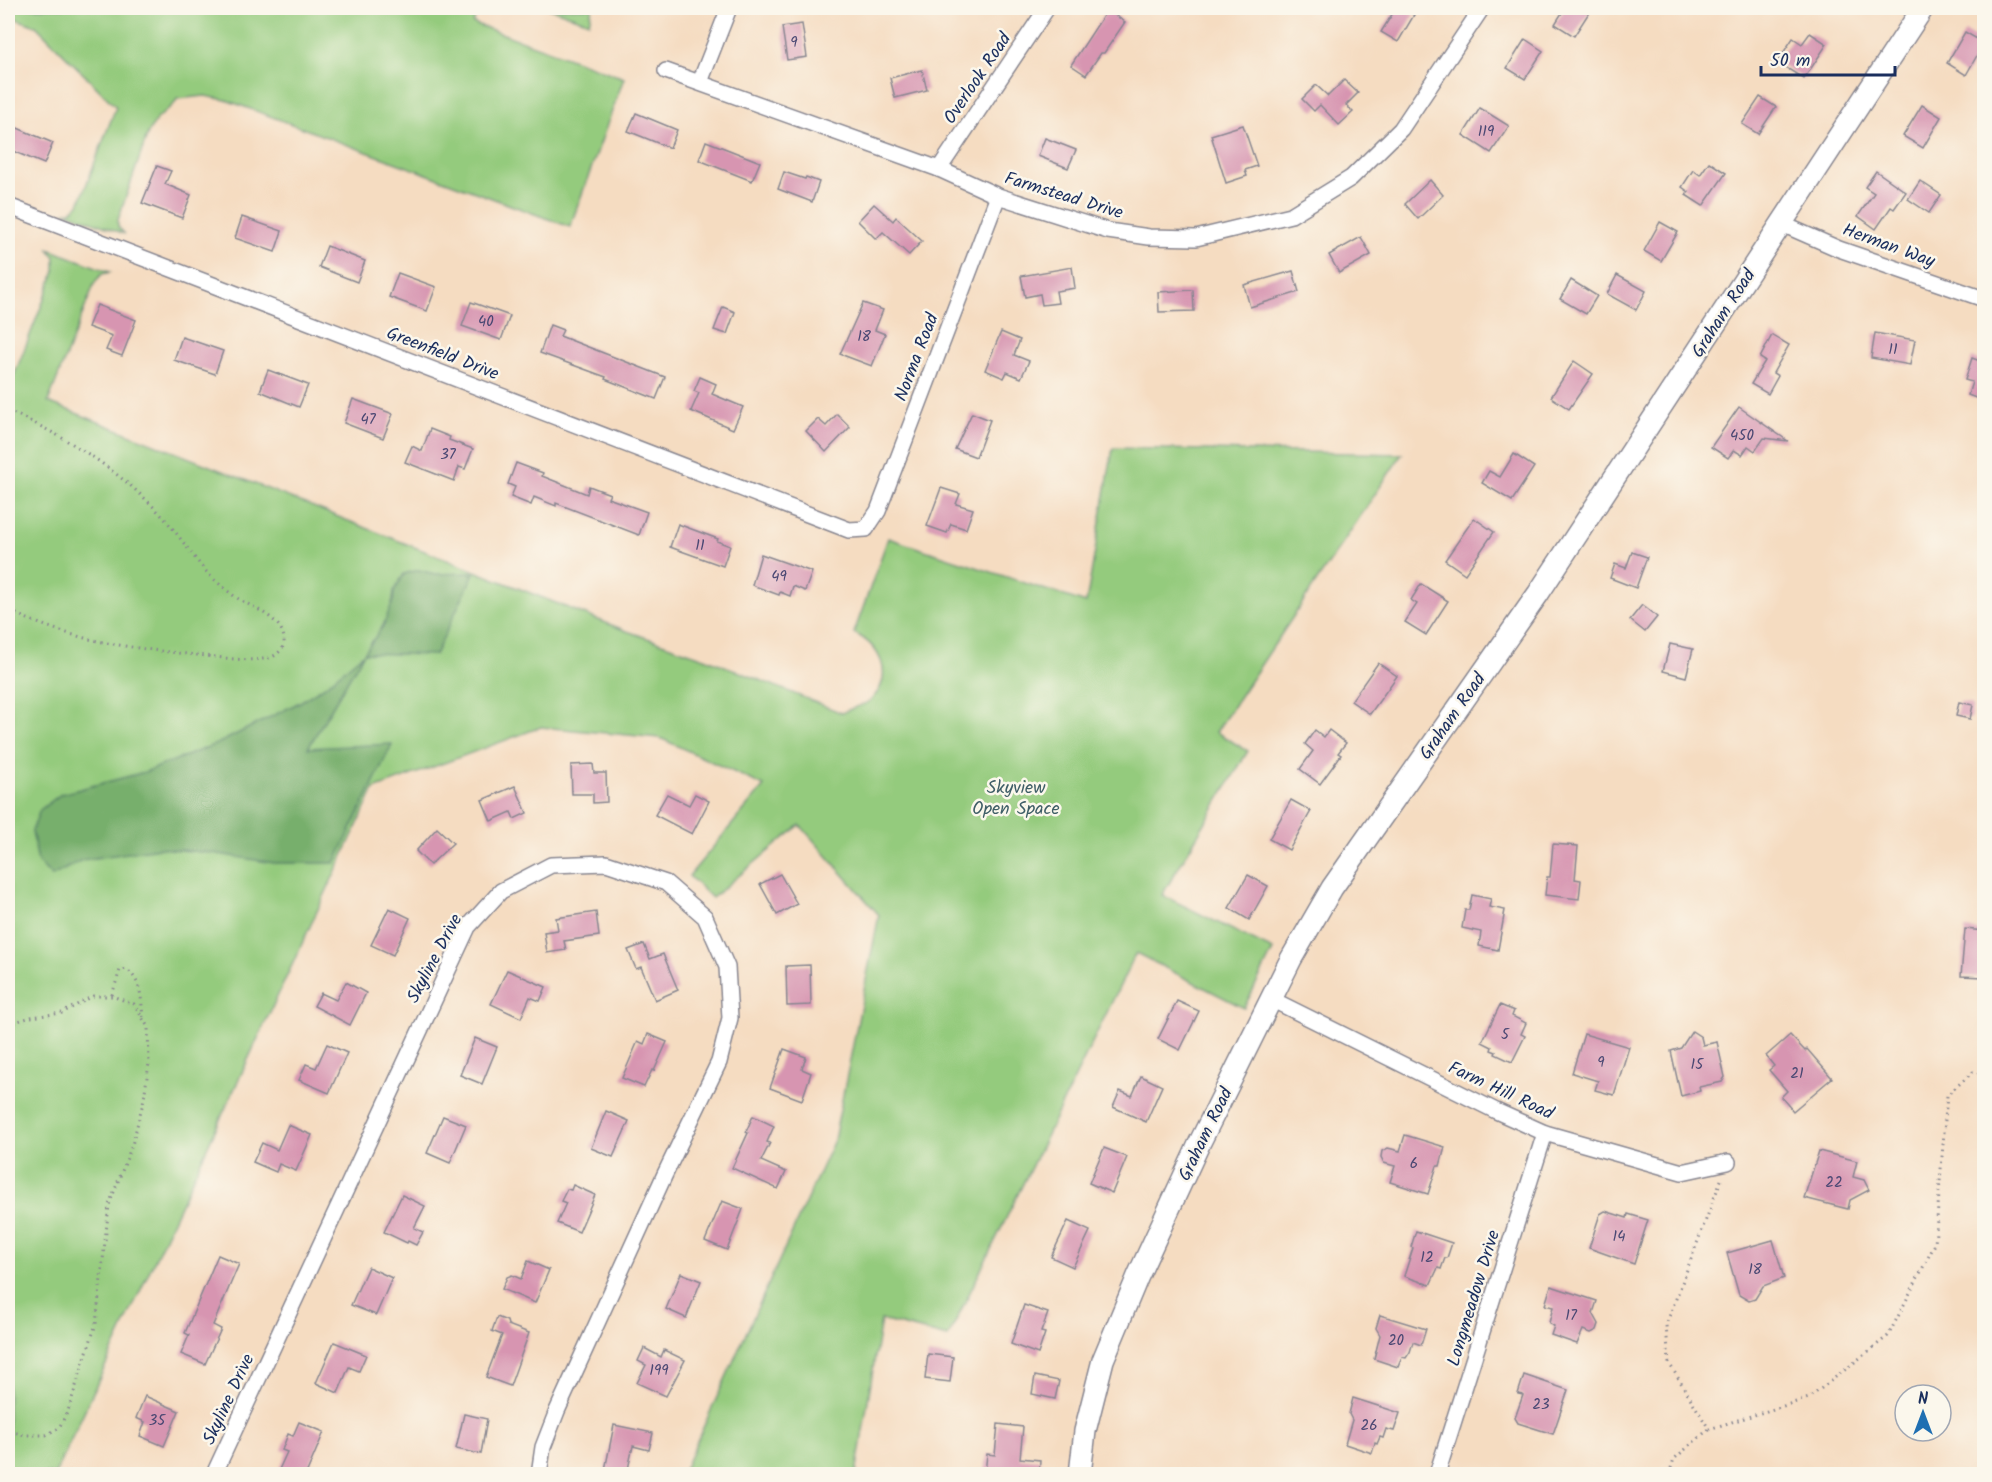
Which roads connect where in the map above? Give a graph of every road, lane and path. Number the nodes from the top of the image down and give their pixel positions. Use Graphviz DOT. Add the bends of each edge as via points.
graph roads {
  1 [pos="729,8"];
  2 [pos="1047,8"];
  3 [pos="1482,8"];
  4 [pos="1923,8"];
  5 [pos="666,70"];
  6 [pos="700,82"];
  7 [pos="939,169"];
  8 [pos="998,196"];
  9 [pos="8,206"];
  10 [pos="1782,224"];
  11 [pos="1984,299"];
  12 [pos="8,411"];
  13 [pos="866,529"];
  14 [pos="8,610"];
  15 [pos="112,996"];
  16 [pos="1271,999"];
  17 [pos="143,1018"];
  18 [pos="8,1024"];
  19 [pos="1984,1075"];
  20 [pos="1545,1133"];
  21 [pos="1728,1162"];
  22 [pos="8,1341"];
  23 [pos="1708,1429"];
  24 [pos="13,1432"];
  25 [pos="8,1446"];
  26 [pos="213,1474"];
  27 [pos="539,1474"];
  28 [pos="1080,1474"];
  29 [pos="1437,1474"];
  30 [pos="1669,1474"];
  1 -- 6 [label="street"];
  2 -- 7 [label="street, Overlook Road"];
  3 -- 8 [label="street, Farmstead Drive" via="1401,129 1352,178 1291,215 1196,238 1149,237 1108,231"];
  4 -- 10 [label="street, Graham Road"];
  5 -- 6 [label="street, Farmstead Drive"];
  6 -- 7 [label="street, Farmstead Drive"];
  7 -- 8 [label="street, Farmstead Drive"];
  8 -- 13 [label="street, Norma Road" via="878,511"];
  9 -- 13 [label="street, Greenfield Drive" via="849,530"];
  10 -- 11 [label="street, Herman Way" via="1839,249"];
  10 -- 16 [label="street, Graham Road" via="1538,594 1332,888"];
  12 -- 14 [label="path" via="64,439 131,486 165,519 213,579 274,620 283,634 284,645 272,657 255,660 161,651 84,638"];
  15 -- 17 [label="path" via="134,1004"];
  15 -- 17 [label="path" via="120,970 135,975"];
  15 -- 18 [label="path" via="93,996 62,1013"];
  16 -- 20 [label="street, Farm Hill Road"];
  16 -- 28 [label="street, Graham Road" via="1195,1152 1103,1360 1085,1431"];
  17 -- 24 [label="path" via="148,1027 149,1063 144,1099 132,1145 109,1205 96,1324 59,1428 46,1436"];
  19 -- 23 [label="path" via="1973,1072 1947,1095 1935,1244 1888,1336 1809,1398"];
  20 -- 21 [label="street, Farm Hill Road" via="1682,1172"];
  20 -- 29 [label="street, Longmeadow Drive"];
  21 -- 23 [label="path" via="1666,1325 1669,1363"];
  22 -- 24 [label="path"];
  23 -- 30 [label="path" via="1674,1459"];
  24 -- 25 [label="path"];
  26 -- 27 [label="street, Skyline Drive" via="468,927 501,891 551,866 606,862 666,883 705,917 727,967 730,1018 719,1062 557,1411 543,1447"];
}
